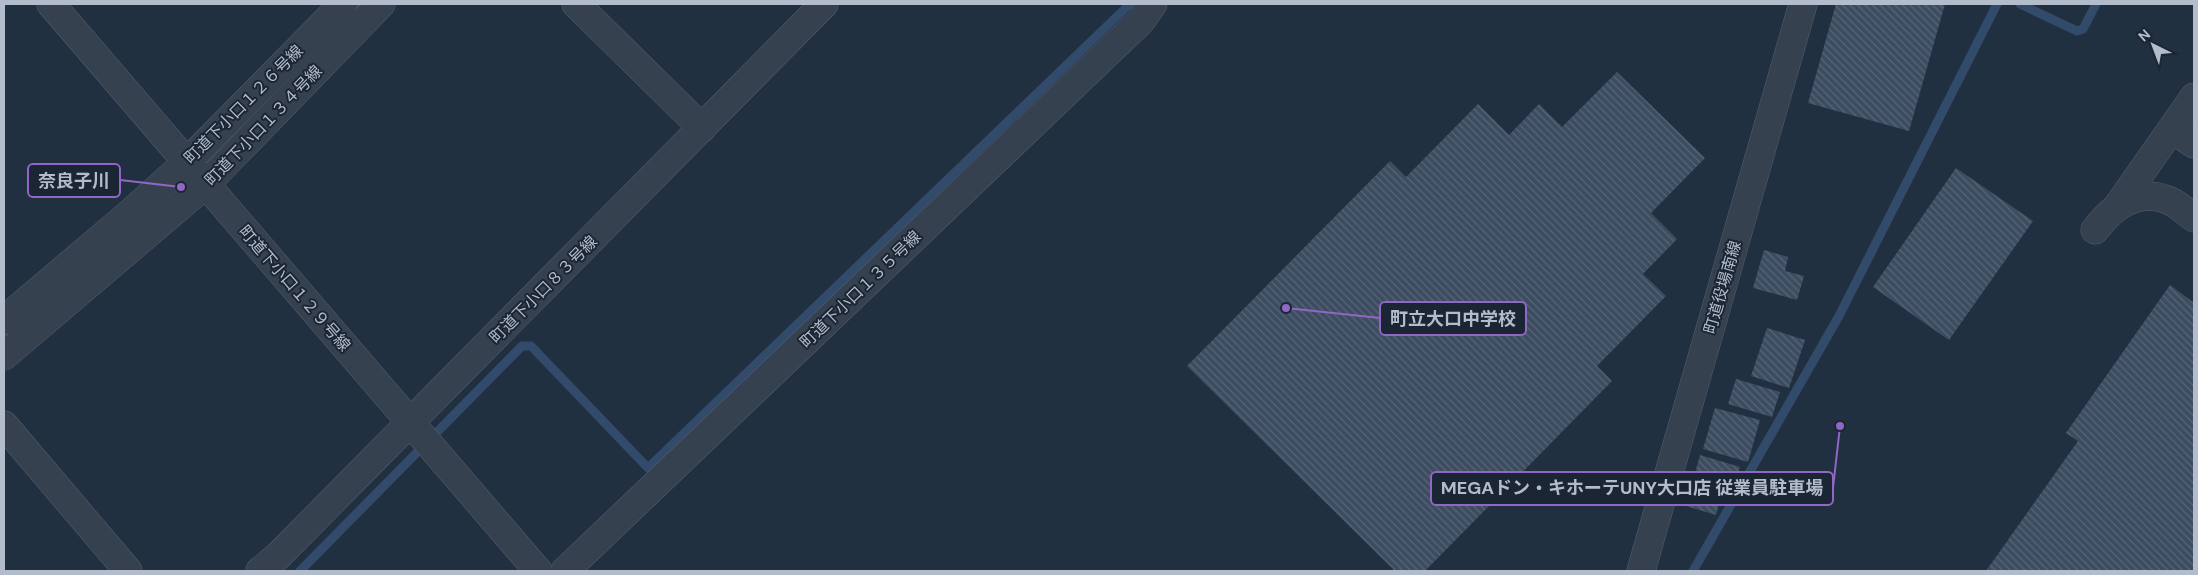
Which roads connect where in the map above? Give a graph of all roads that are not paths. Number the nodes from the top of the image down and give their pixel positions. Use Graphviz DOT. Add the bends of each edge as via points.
graph roads {
  1 [pos="51,4"];
  2 [pos="343,4"];
  3 [pos="380,4"];
  4 [pos="576,4"];
  5 [pos="824,4"];
  6 [pos="1803,4"];
  7 [pos="1139,10"];
  8 [pos="2194,97"];
  9 [pos="702,128"];
  10 [pos="2172,129"];
  11 [pos="2194,144"];
  12 [pos="187,162"];
  13 [pos="206,184"];
  14 [pos="2119,204"];
  15 [pos="2194,218"];
  16 [pos="2095,230"];
  17 [pos="4,320"];
  18 [pos="4,356"];
  19 [pos="411,423"];
  20 [pos="4,425"];
  21 [pos="128,571"];
  22 [pos="260,571"];
  23 [pos="538,571"];
  24 [pos="565,571"];
  25 [pos="1641,571"];
  1 -- 12 [label="street, 町道下小口１２９号線"];
  2 -- 12 [label="street, 町道下小口１２６号線"];
  3 -- 13 [label="street, 町道下小口１３４号線"];
  4 -- 9 [label="street"];
  5 -- 9 [label="street, 町道下小口８３号線"];
  6 -- 25 [label="street, 町道役場南線"];
  7 -- 24 [label="street, 町道下小口１３５号線"];
  8 -- 10 [label="street"];
  9 -- 19 [label="street, 町道下小口８３号線"];
  10 -- 11 [label="street"];
  10 -- 14 [label="street"];
  12 -- 13 [label="street, 町道下小口１２９号線"];
  12 -- 17 [label="street, 町道下小口１２６号線"];
  13 -- 18 [label="street, 町道下小口１３４号線"];
  13 -- 19 [label="street, 町道下小口１２９号線"];
  14 -- 15 [label="street" via="2140,197 2162,198"];
  14 -- 16 [label="street"];
  19 -- 22 [label="street, 町道下小口８３号線"];
  19 -- 23 [label="street, 町道下小口１２９号線"];
  20 -- 21 [label="street"];
}
